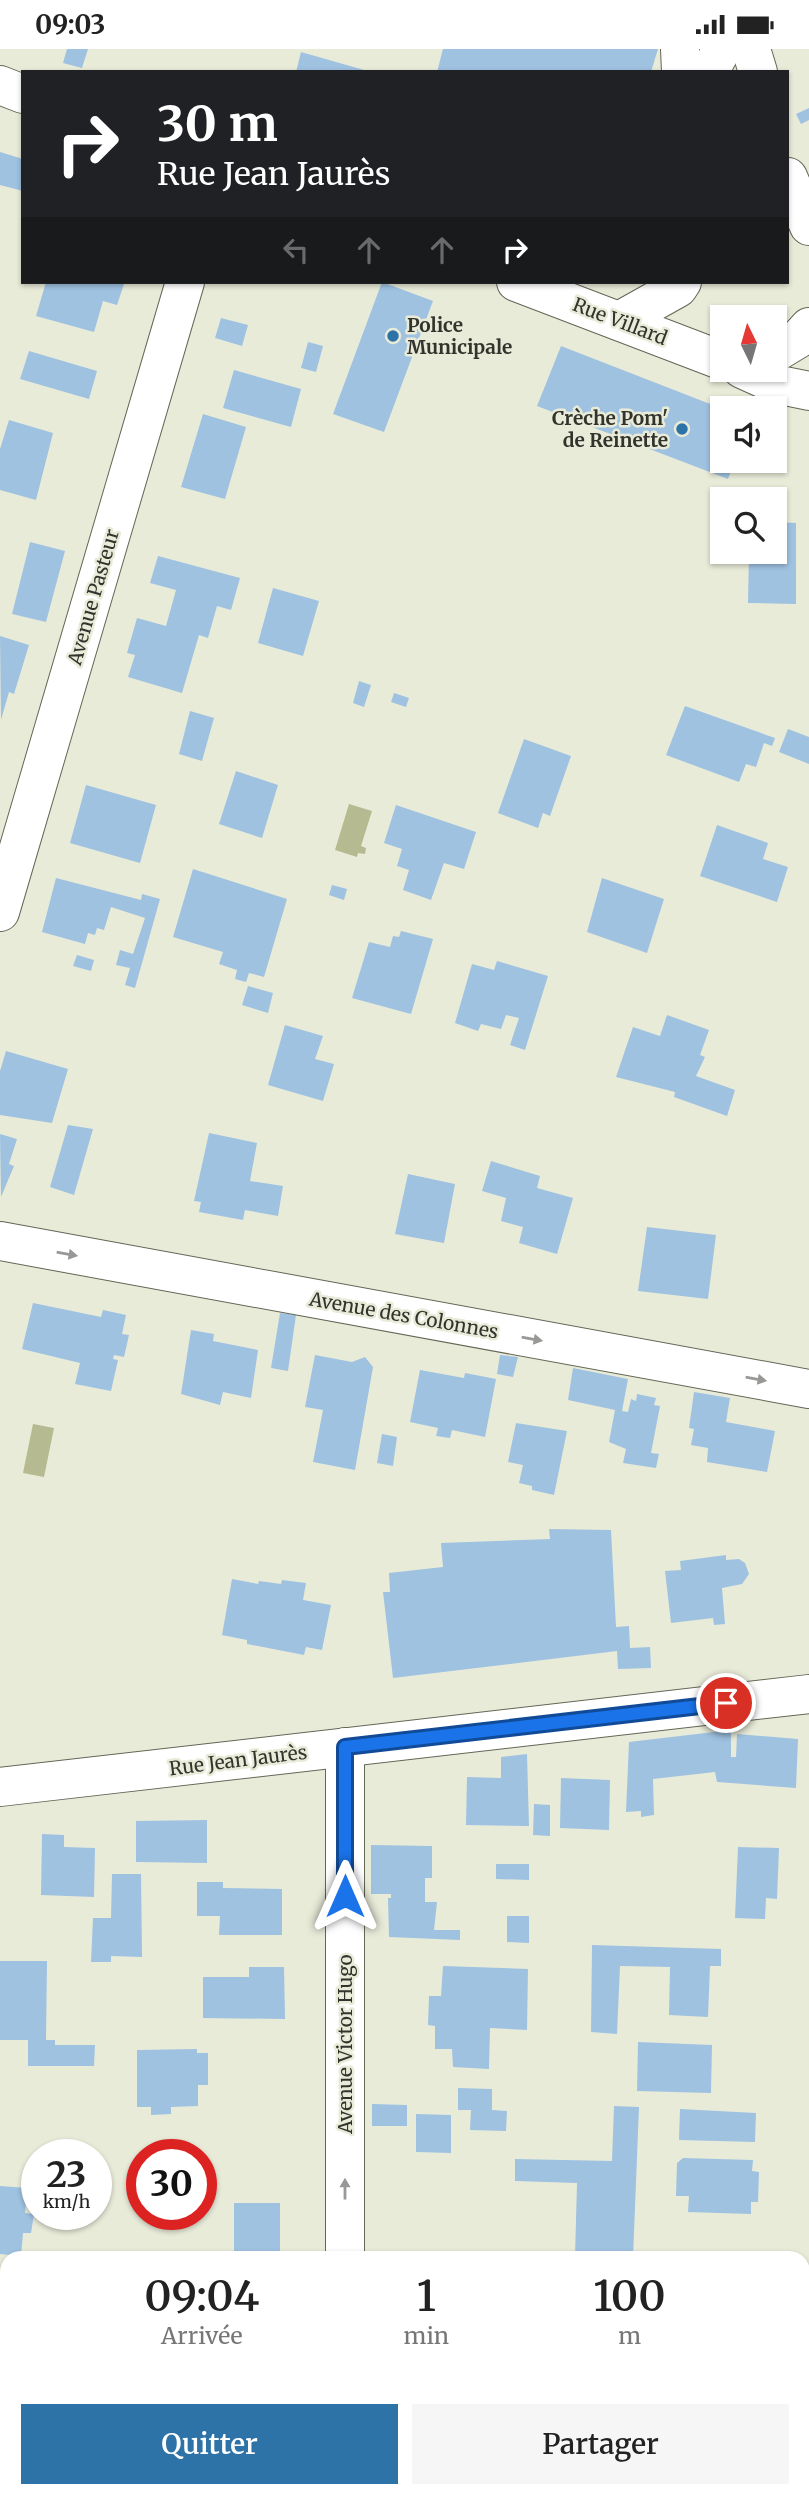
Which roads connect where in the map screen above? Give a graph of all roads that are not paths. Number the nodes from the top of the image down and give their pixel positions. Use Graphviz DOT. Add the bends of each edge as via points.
graph roads {
  1 [pos="680,49"];
  2 [pos="722,49"];
  3 [pos="751,49"];
  4 [pos="681,70"];
  5 [pos="710,70"];
  6 [pos="757,70"];
  7 [pos="0,85"];
  8 [pos="21,93"];
  9 [pos="789,179"];
  10 [pos="809,226"];
  11 [pos="185,284"];
  12 [pos="521,284"];
  13 [pos="631,284"];
  14 [pos="681,284"];
  15 [pos="619,321"];
  16 [pos="809,327"];
  17 [pos="788,345"];
  18 [pos="710,356"];
  19 [pos="771,382"];
  20 [pos="809,391"];
  21 [pos="0,912"];
  22 [pos="0,1241"];
  23 [pos="809,1389"];
  24 [pos="809,1694"];
  25 [pos="345,1747"];
  26 [pos="0,1787"];
  27 [pos="345,2251"];
  1 -- 4 [label="street"];
  2 -- 5 [label="street"];
  3 -- 6 [label="street"];
  7 -- 8 [label="street"];
  9 -- 10 [label="street"];
  11 -- 21 [label="street, Avenue Pasteur"];
  12 -- 15 [label="street, Rue Villard"];
  13 -- 15 [label="street"];
  14 -- 15 [label="street"];
  15 -- 18 [label="street, Rue Villard"];
  16 -- 17 [label="street"];
  19 -- 20 [label="street"];
  22 -- 23 [label="street, Avenue des Colonnes, one-way"];
  24 -- 25 [label="street, Rue Jean Jaurès"];
  25 -- 26 [label="street, Rue Jean Jaurès"];
  27 -- 25 [label="street, Avenue Victor Hugo, one-way"];
}
